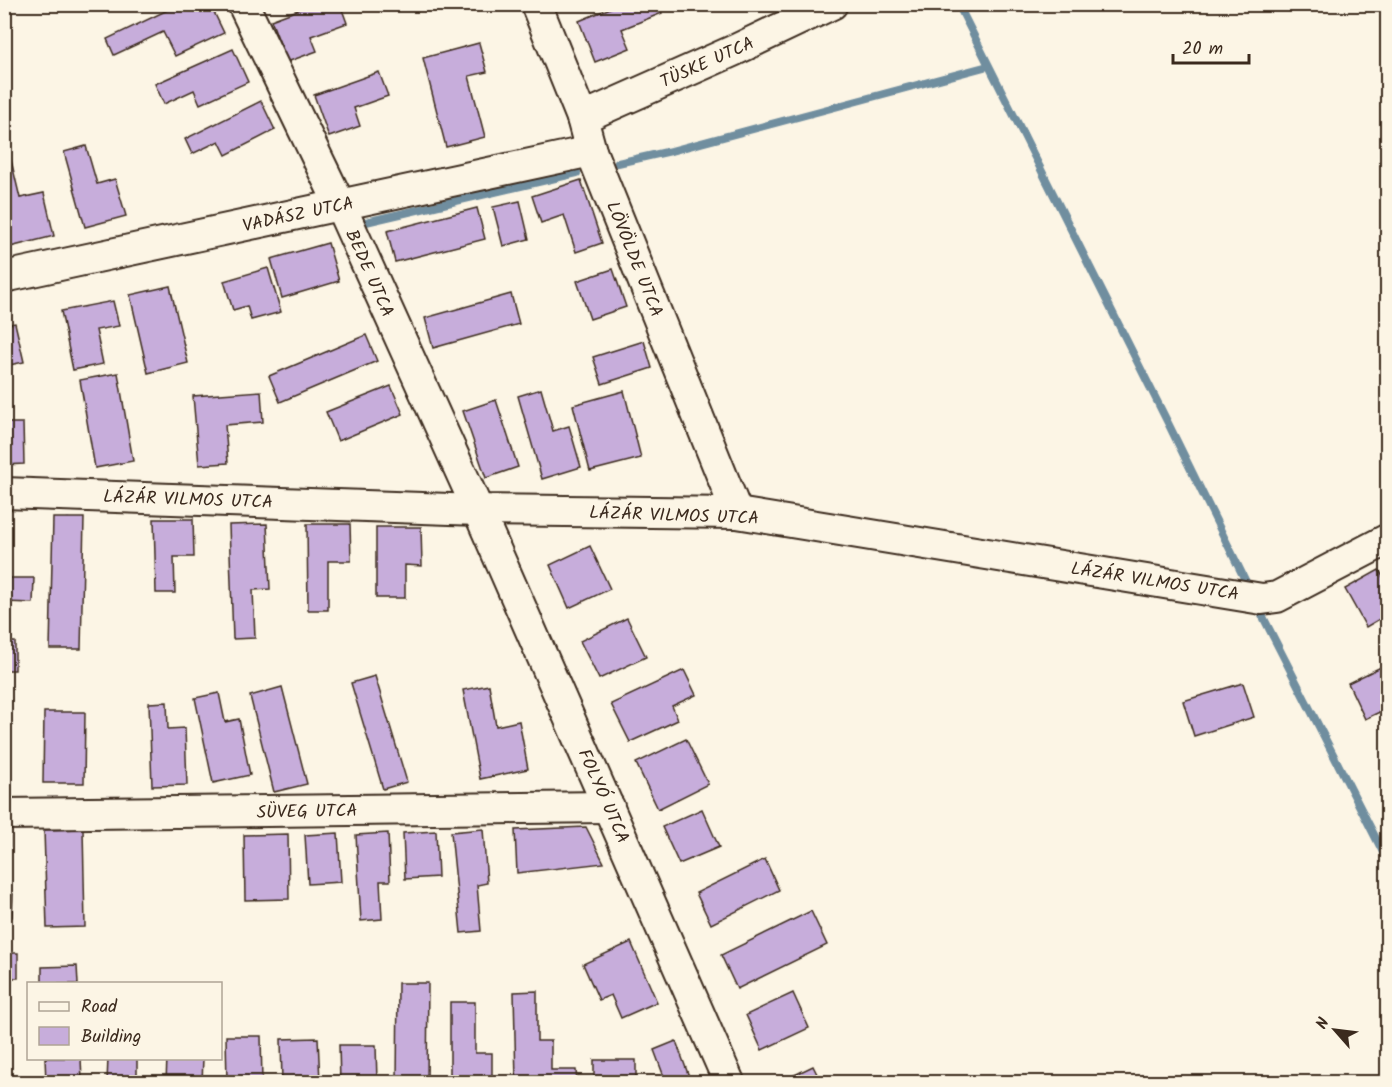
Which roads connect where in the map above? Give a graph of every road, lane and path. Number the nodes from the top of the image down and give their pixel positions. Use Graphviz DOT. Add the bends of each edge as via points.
graph roads {
  1 [pos="243,4"];
  2 [pos="536,4"];
  3 [pos="832,4"];
  4 [pos="582,118"];
  5 [pos="591,151"];
  6 [pos="340,205"];
  7 [pos="4,277"];
  8 [pos="4,493"];
  9 [pos="478,510"];
  10 [pos="737,513"];
  11 [pos="1375,545"];
  12 [pos="609,807"];
  13 [pos="4,814"];
  14 [pos="729,1083"];
  1 -- 6 [label="street, BEDE UTCA"];
  2 -- 4 [label="street, LÖVÖLDE UTCA"];
  3 -- 4 [label="street, TÜSKE UTCA"];
  4 -- 5 [label="street, LÖVÖLDE UTCA"];
  5 -- 6 [label="street, VADÁSZ UTCA"];
  5 -- 10 [label="street, LÖVÖLDE UTCA"];
  6 -- 7 [label="street, VADÁSZ UTCA"];
  6 -- 9 [label="street, BEDE UTCA"];
  8 -- 9 [label="street, LÁZÁR VILMOS UTCA"];
  9 -- 10 [label="street, LÁZÁR VILMOS UTCA"];
  9 -- 12 [label="street, FOLYÓ UTCA"];
  10 -- 11 [label="street, LÁZÁR VILMOS UTCA" via="1251,597 1277,597"];
  12 -- 13 [label="street, SÜVEG UTCA"];
  12 -- 14 [label="street, FOLYÓ UTCA"];
}
